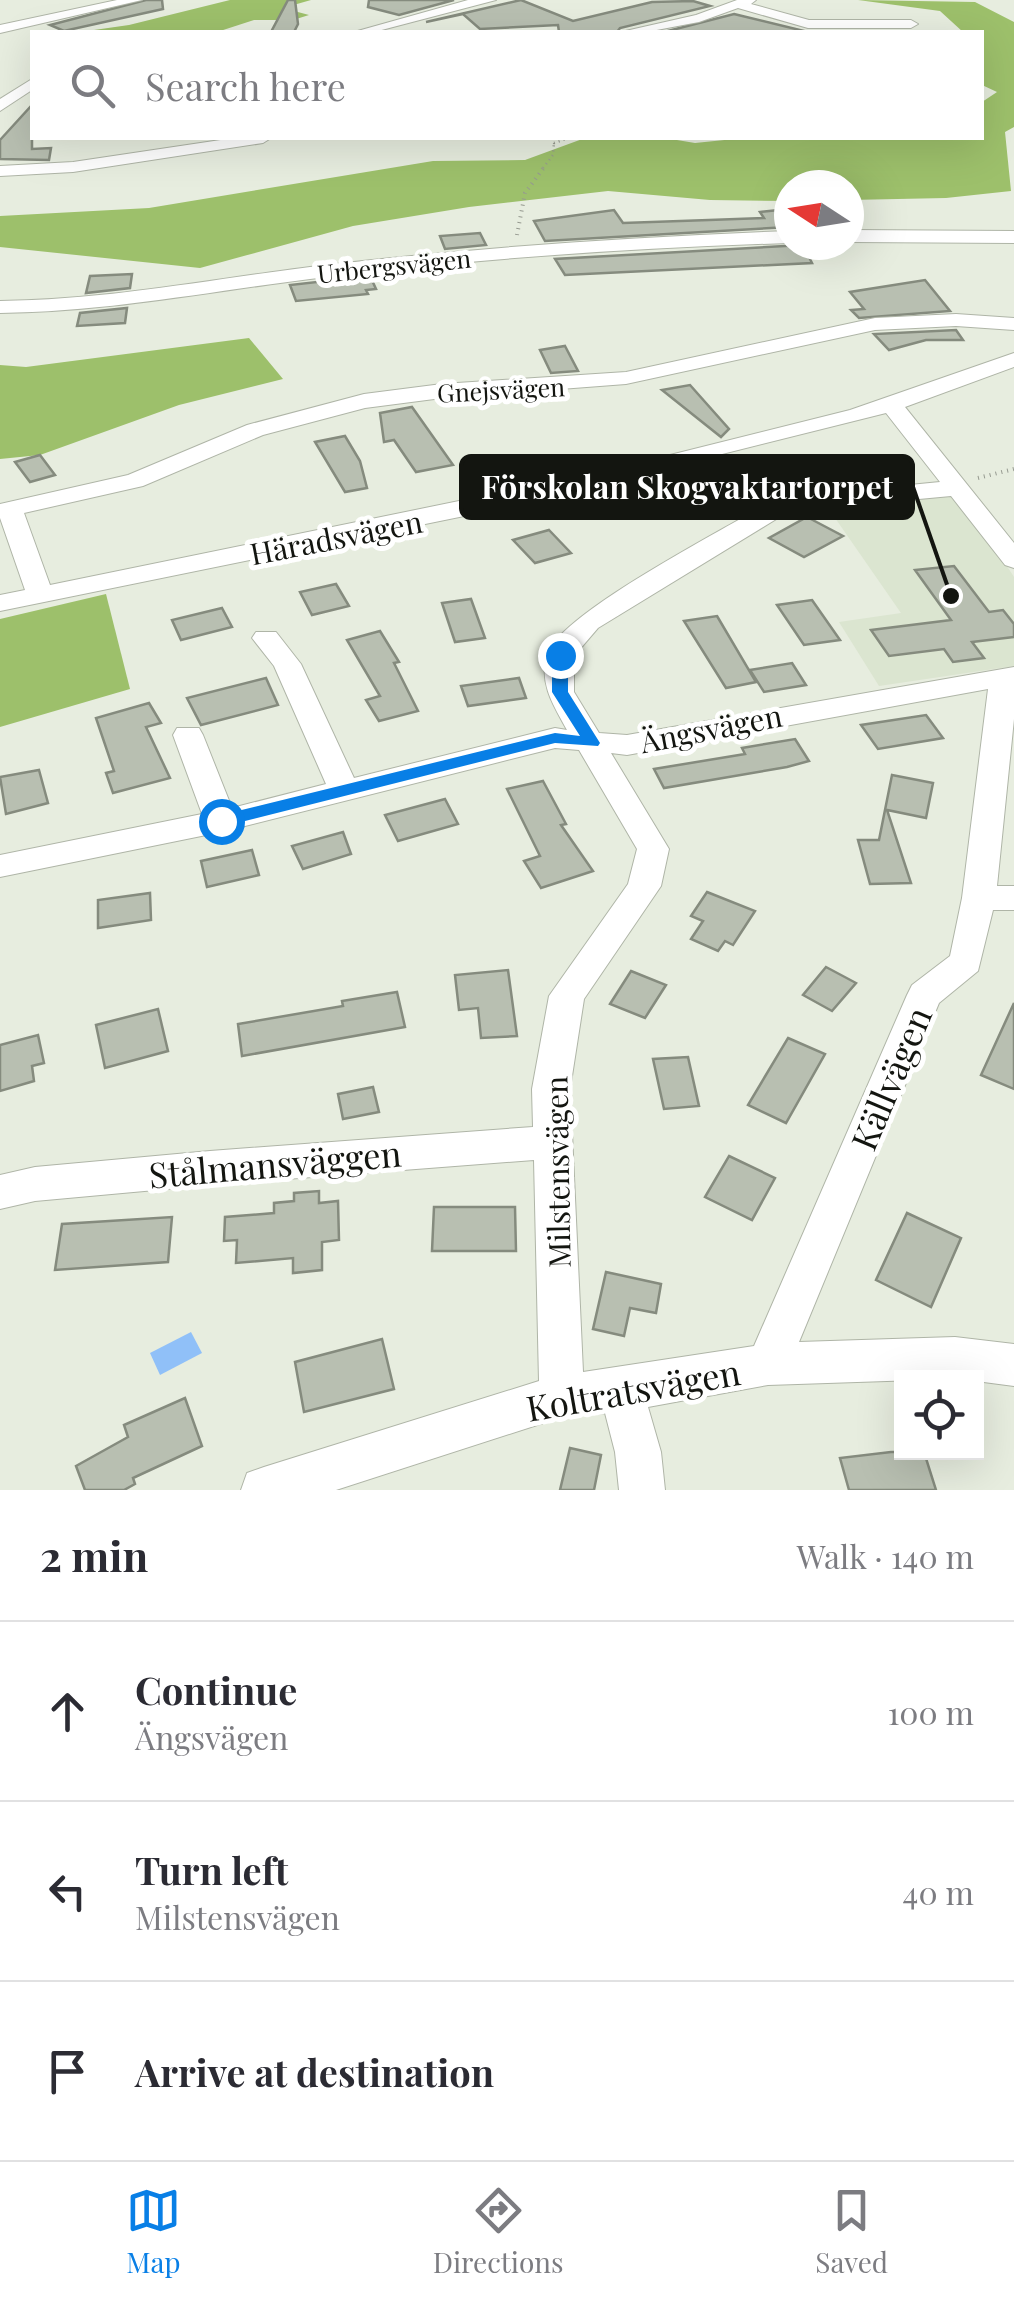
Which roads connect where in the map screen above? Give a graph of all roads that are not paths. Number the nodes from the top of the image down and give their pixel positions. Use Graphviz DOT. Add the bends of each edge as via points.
graph roads {
  1 [pos="135,0"];
  2 [pos="489,0"];
  3 [pos="745,3"];
  4 [pos="911,24"];
  5 [pos="0,29"];
  6 [pos="368,30"];
  7 [pos="638,30"];
  8 [pos="30,87"];
  9 [pos="0,92"];
  10 [pos="0,106"];
  11 [pos="249,140"];
  12 [pos="0,170"];
  13 [pos="864,236"];
  14 [pos="1014,237"];
  15 [pos="774,238"];
  16 [pos="0,307"];
  17 [pos="1014,324"];
  18 [pos="1014,358"];
  19 [pos="889,402"];
  20 [pos="734,473"];
  21 [pos="955,484"];
  22 [pos="5,510"];
  23 [pos="769,512"];
  24 [pos="1014,560"];
  25 [pos="40,595"];
  26 [pos="0,603"];
  27 [pos="266,638"];
  28 [pos="1009,676"];
  29 [pos="188,735"];
  30 [pos="592,743"];
  31 [pos="344,789"];
  32 [pos="221,821"];
  33 [pos="0,866"];
  34 [pos="996,898"];
  35 [pos="551,1142"];
  36 [pos="0,1192"];
  37 [pos="768,1364"];
  38 [pos="1014,1366"];
  39 [pos="620,1390"];
  40 [pos="562,1395"];
  41 [pos="264,1490"];
  42 [pos="642,1490"];
  1 -- 5 [label="street"];
  2 -- 6 [label="street"];
  3 -- 4 [label="street" via="808,24"];
  3 -- 7 [label="street"];
  8 -- 9 [label="street"];
  8 -- 10 [label="street"];
  11 -- 12 [label="street"];
  13 -- 14 [label="street"];
  15 -- 16 [label="street, Urbergsvägen" via="513,254 312,273 102,304"];
  17 -- 22 [label="street, Gnejsvägen" via="876,324 626,378 364,401 254,430 135,481"];
  18 -- 19 [label="street, Häradsvägen"];
  19 -- 21 [label="street"];
  19 -- 25 [label="street, Häradsvägen" via="564,489"];
  20 -- 23 [label="street"];
  21 -- 23 [label="street, Milstensvägen"];
  21 -- 24 [label="street"];
  22 -- 25 [label="street"];
  23 -- 30 [label="street, Milstensvägen" via="588,622 560,655 560,692"];
  25 -- 26 [label="street, Häradsvägen"];
  27 -- 31 [label="street" via="287,664"];
  28 -- 30 [label="street, Ängsvägen" via="627,745"];
  28 -- 34 [label="street, Källvägen"];
  29 -- 32 [label="street"];
  30 -- 31 [label="street, Ängsvägen" via="555,738"];
  30 -- 35 [label="street, Milstensvägen" via="653,849 644,886 567,996 551,1089"];
  31 -- 32 [label="street, Ängsvägen"];
  32 -- 33 [label="street, Ängsvägen"];
  34 -- 37 [label="street, Källvägen" via="966,962 925,995"];
  35 -- 36 [label="street, Stålmansväggen"];
  35 -- 40 [label="street, Milstensvägen"];
  37 -- 38 [label="street, Koltratsvägen" via="955,1358"];
  37 -- 39 [label="street, Koltratsvägen"];
  39 -- 40 [label="street, Koltratsvägen"];
  39 -- 42 [label="street"];
  40 -- 41 [label="street, Koltratsvägen"];
}
